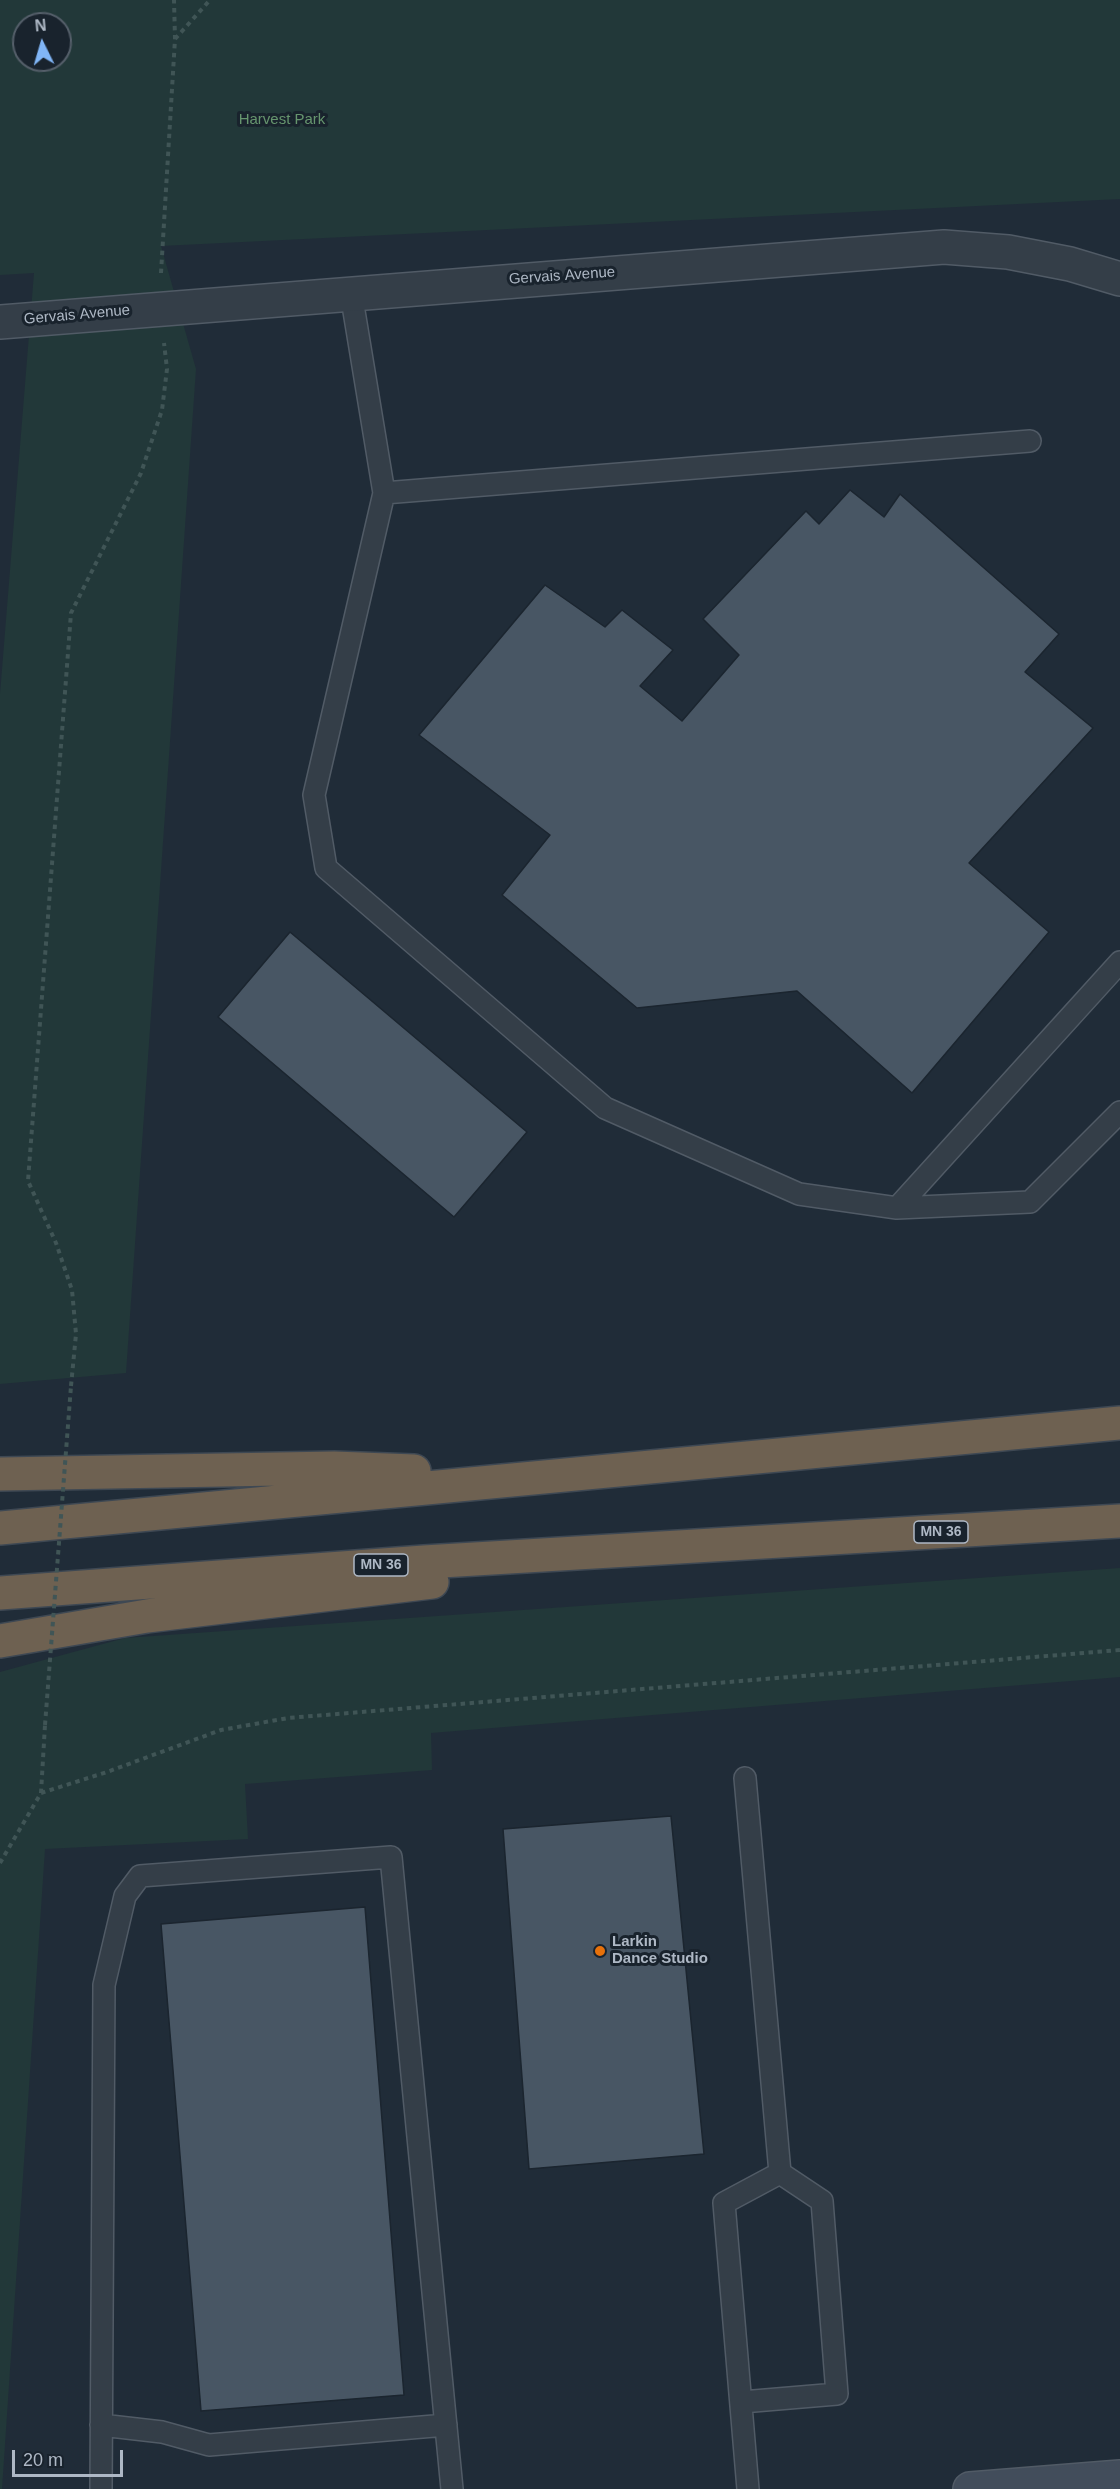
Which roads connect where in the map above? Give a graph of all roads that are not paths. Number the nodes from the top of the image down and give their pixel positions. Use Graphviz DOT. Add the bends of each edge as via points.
graph roads {
  1 [pos="1120,279"];
  2 [pos="351,293"];
  3 [pos="0,322"];
  4 [pos="1030,441"];
  5 [pos="384,493"];
  6 [pos="1120,962"];
  7 [pos="1120,1112"];
  8 [pos="897,1208"];
  9 [pos="1120,1423"];
  10 [pos="0,1474"];
  11 [pos="530,1477"];
  12 [pos="1120,1521"];
  13 [pos="0,1528"];
  14 [pos="762,1543"];
  15 [pos="0,1593"];
  16 [pos="0,1641"];
  17 [pos="745,1778"];
  18 [pos="780,2173"];
  19 [pos="742,2403"];
  20 [pos="101,2425"];
  21 [pos="446,2425"];
  22 [pos="1120,2477"];
  23 [pos="101,2489"];
  24 [pos="452,2489"];
  25 [pos="748,2489"];
  26 [pos="970,2489"];
  1 -- 2 [label="street, Gervais Avenue" via="1008,252 944,247"];
  2 -- 3 [label="street, Gervais Avenue"];
  2 -- 5 [label="lane"];
  4 -- 5 [label="lane"];
  5 -- 8 [label="lane" via="314,795 326,868 605,1108 799,1194"];
  6 -- 8 [label="lane"];
  7 -- 8 [label="lane" via="1030,1202"];
  9 -- 11 [label="highway"];
  10 -- 11 [label="highway" via="334,1468"];
  11 -- 13 [label="highway"];
  12 -- 14 [label="highway, MN 36"];
  14 -- 15 [label="highway, MN 36" via="424,1562"];
  14 -- 16 [label="highway" via="147,1616"];
  17 -- 18 [label="lane"];
  18 -- 19 [label="lane" via="724,2203"];
  18 -- 19 [label="lane" via="822,2201 837,2394"];
  19 -- 25 [label="lane"];
  20 -- 21 [label="lane" via="162,2432 209,2445"];
  20 -- 21 [label="lane" via="104,1985 124,1896 140,1876 391,1857"];
  20 -- 23 [label="lane"];
  21 -- 24 [label="lane"];
  22 -- 26 [label="street"];
}
